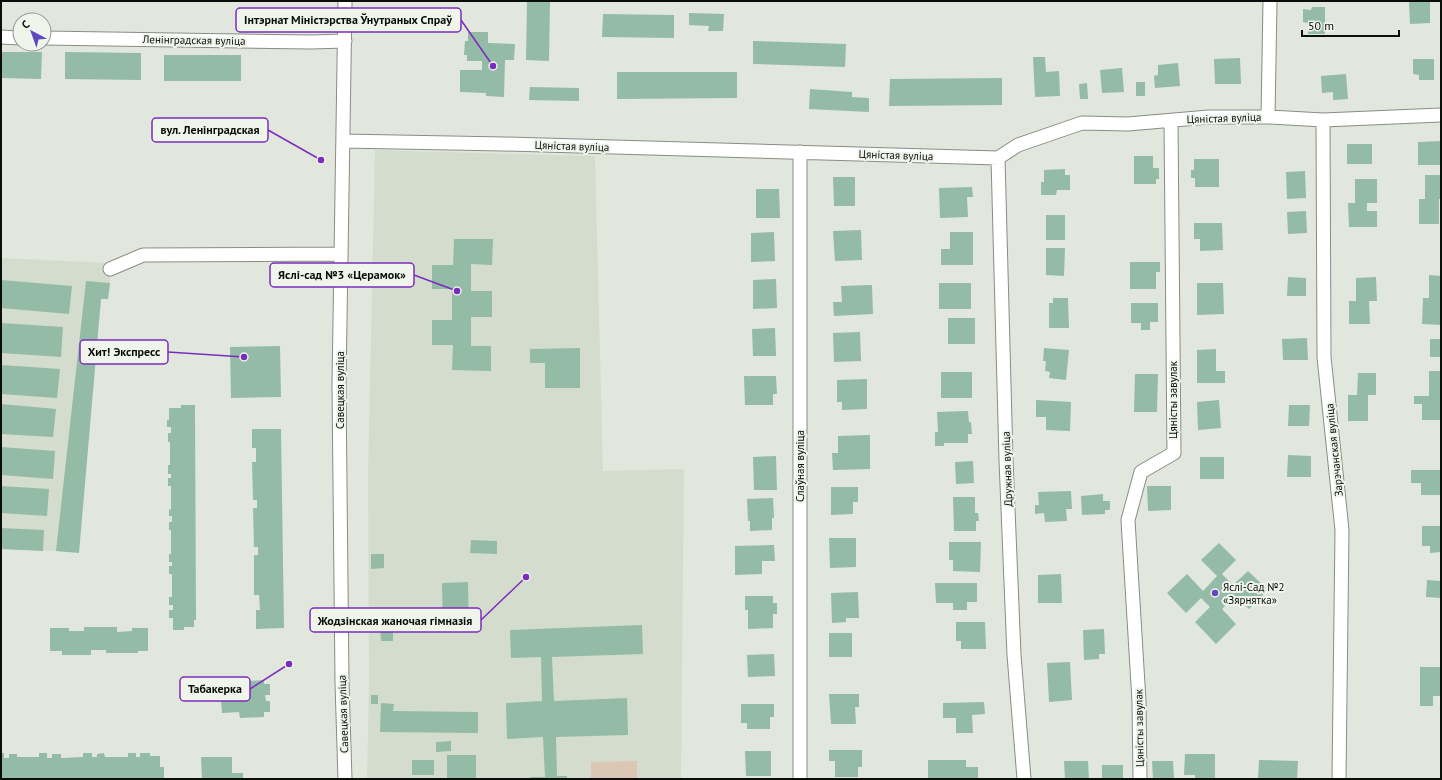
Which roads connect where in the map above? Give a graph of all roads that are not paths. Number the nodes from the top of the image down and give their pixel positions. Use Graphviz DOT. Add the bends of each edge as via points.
graph roads {
  1 [pos="345,1"];
  2 [pos="1270,1"];
  3 [pos="1,37"];
  4 [pos="12,38"];
  5 [pos="52,38"];
  6 [pos="345,41"];
  7 [pos="1441,115"];
  8 [pos="1268,117"];
  9 [pos="1323,120"];
  10 [pos="1171,121"];
  11 [pos="343,141"];
  12 [pos="800,152"];
  13 [pos="998,158"];
  14 [pos="341,254"];
  15 [pos="110,269"];
  16 [pos="345,779"];
  17 [pos="800,779"];
  18 [pos="1024,779"];
  19 [pos="1140,779"];
  20 [pos="1340,779"];
  1 -- 6 [label="street, Савецкая вуліца"];
  2 -- 8 [label="street"];
  3 -- 4 [label="street"];
  5 -- 6 [label="street, Ленінградская вуліца"];
  6 -- 11 [label="street, Савецкая вуліца"];
  7 -- 9 [label="street, Цяністая вуліца"];
  8 -- 9 [label="street, Цяністая вуліца"];
  8 -- 10 [label="street, Цяністая вуліца"];
  9 -- 20 [label="street, Зарэчанская вуліца" via="1324,358 1342,530"];
  10 -- 13 [label="street, Цяністая вуліца" via="1128,124 1082,123 1018,145"];
  10 -- 19 [label="street, Цяністы завулак" via="1174,453 1141,472 1128,520 1139,701"];
  11 -- 12 [label="street, Цяністая вуліца"];
  11 -- 14 [label="street, Савецкая вуліца"];
  12 -- 13 [label="street, Цяністая вуліца"];
  12 -- 17 [label="street, Слаўная вуліца"];
  13 -- 18 [label="street, Дружная вуліца" via="1014,655"];
  14 -- 15 [label="street" via="143,255"];
  14 -- 16 [label="street, Савецкая вуліца" via="339,384"];
}
